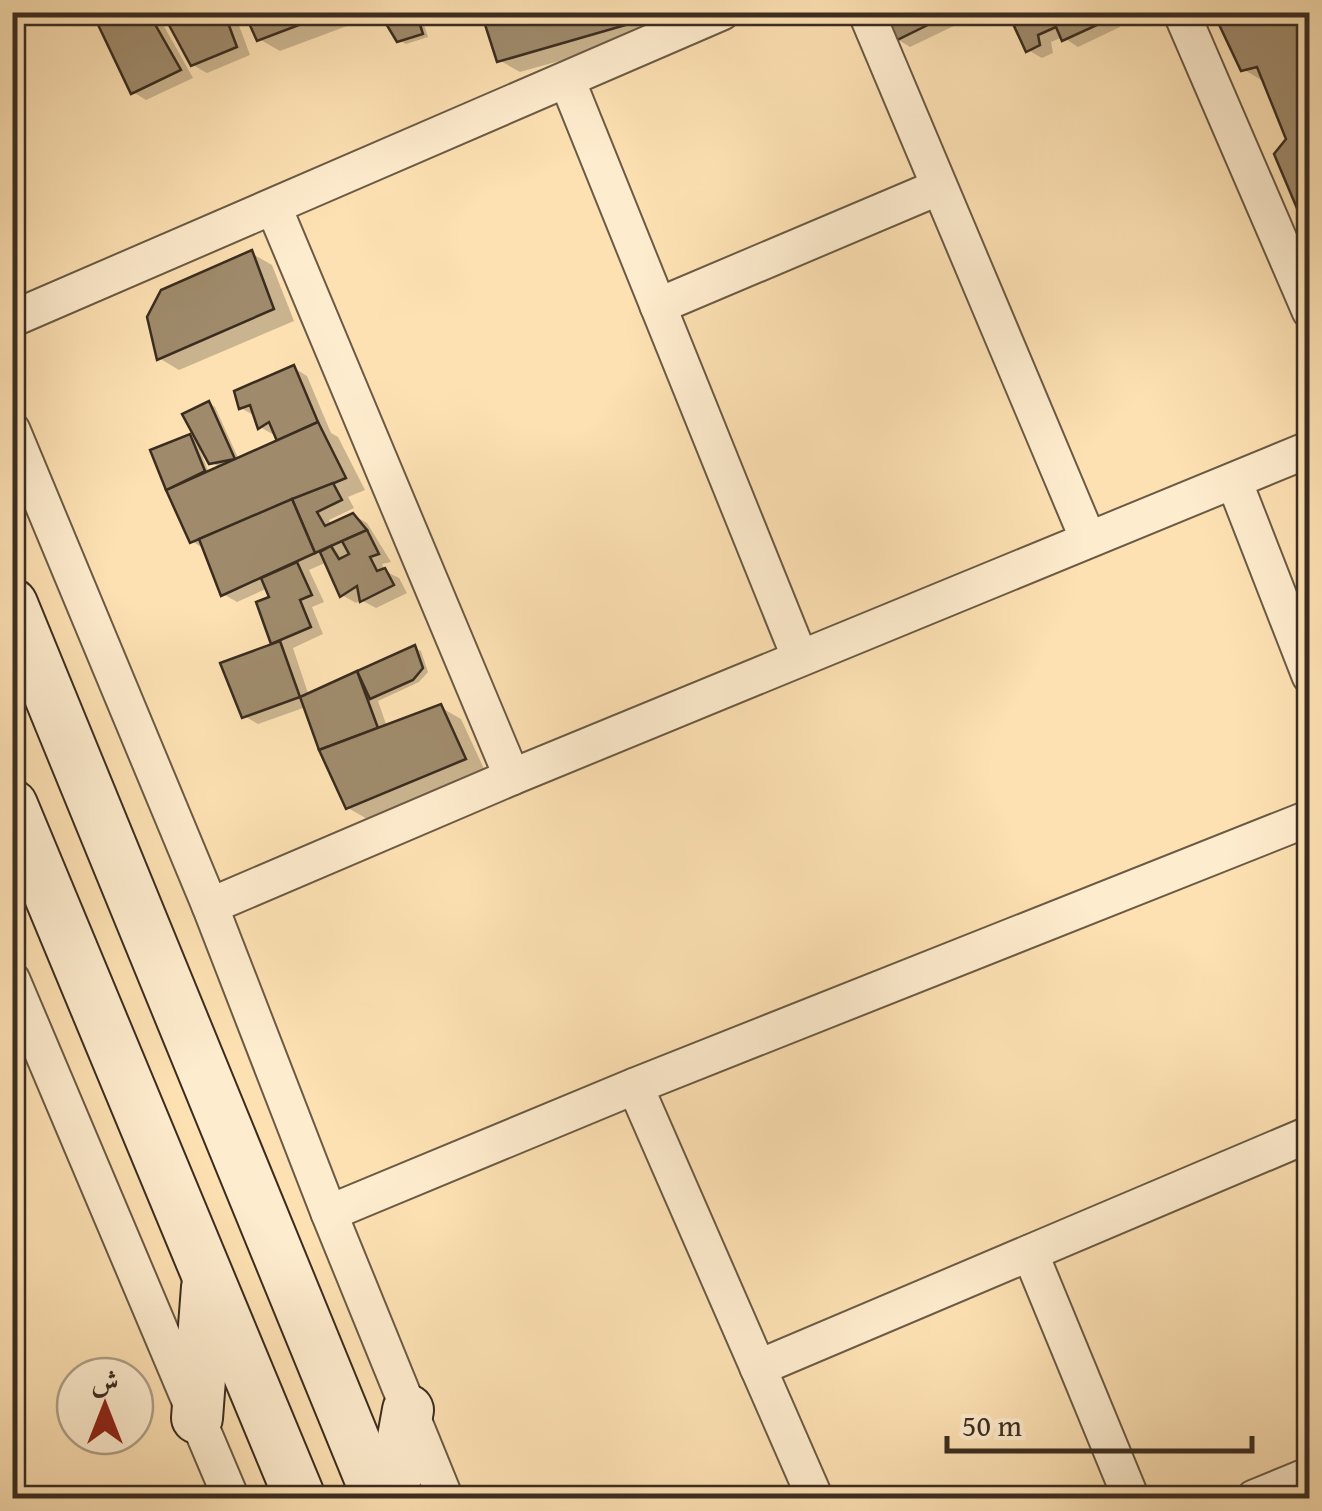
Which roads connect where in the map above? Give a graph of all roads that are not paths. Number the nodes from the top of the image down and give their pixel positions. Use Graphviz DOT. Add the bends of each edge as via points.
graph roads {
  1 [pos="722,12"];
  2 [pos="866,12"];
  3 [pos="1181,12"];
  4 [pos="568,80"];
  5 [pos="939,187"];
  6 [pos="274,208"];
  7 [pos="658,306"];
  8 [pos="1310,311"];
  9 [pos="12,319"];
  10 [pos="12,430"];
  11 [pos="1310,449"];
  12 [pos="1234,482"];
  13 [pos="1088,539"];
  14 [pos="12,604"];
  15 [pos="800,658"];
  16 [pos="1310,676"];
  17 [pos="512,777"];
  18 [pos="90,792"];
  19 [pos="17,816"];
  20 [pos="1310,818"];
  21 [pos="136,902"];
  22 [pos="210,906"];
  23 [pos="66,935"];
  24 [pos="12,980"];
  25 [pos="635,1086"];
  26 [pos="1310,1134"];
  27 [pos="329,1214"];
  28 [pos="1030,1253"];
  29 [pos="208,1277"];
  30 [pos="758,1368"];
  31 [pos="408,1410"];
  32 [pos="196,1418"];
  33 [pos="1310,1475"];
  34 [pos="231,1498"];
  35 [pos="300,1498"];
  36 [pos="378,1498"];
  37 [pos="392,1498"];
  38 [pos="445,1498"];
  39 [pos="815,1498"];
  40 [pos="1131,1498"];
  41 [pos="1254,1498"];
  1 -- 4 [label="street"];
  2 -- 5 [label="street"];
  3 -- 8 [label="street"];
  4 -- 6 [label="street"];
  4 -- 7 [label="street"];
  5 -- 7 [label="street"];
  5 -- 13 [label="street"];
  6 -- 9 [label="street"];
  6 -- 17 [label="street"];
  7 -- 15 [label="street"];
  10 -- 22 [label="street"];
  11 -- 12 [label="street"];
  12 -- 13 [label="street"];
  12 -- 16 [label="street"];
  13 -- 15 [label="street"];
  14 -- 18 [label="main road"];
  15 -- 17 [label="street"];
  17 -- 22 [label="street"];
  18 -- 19 [label="main road" via="83,808 56,828 39,830"];
  18 -- 21 [label="main road"];
  19 -- 23 [label="main road"];
  20 -- 25 [label="street"];
  21 -- 23 [label="main road" via="96,906"];
  21 -- 36 [label="main road"];
  22 -- 27 [label="street"];
  23 -- 29 [label="main road"];
  24 -- 32 [label="street"];
  25 -- 27 [label="street"];
  25 -- 30 [label="street"];
  26 -- 28 [label="street"];
  27 -- 31 [label="street"];
  28 -- 30 [label="street"];
  28 -- 40 [label="street"];
  29 -- 32 [label="main road"];
  29 -- 35 [label="main road"];
  30 -- 39 [label="street"];
  31 -- 37 [label="main road"];
  31 -- 38 [label="street"];
  32 -- 34 [label="street"];
  33 -- 41 [label="street"];
}
